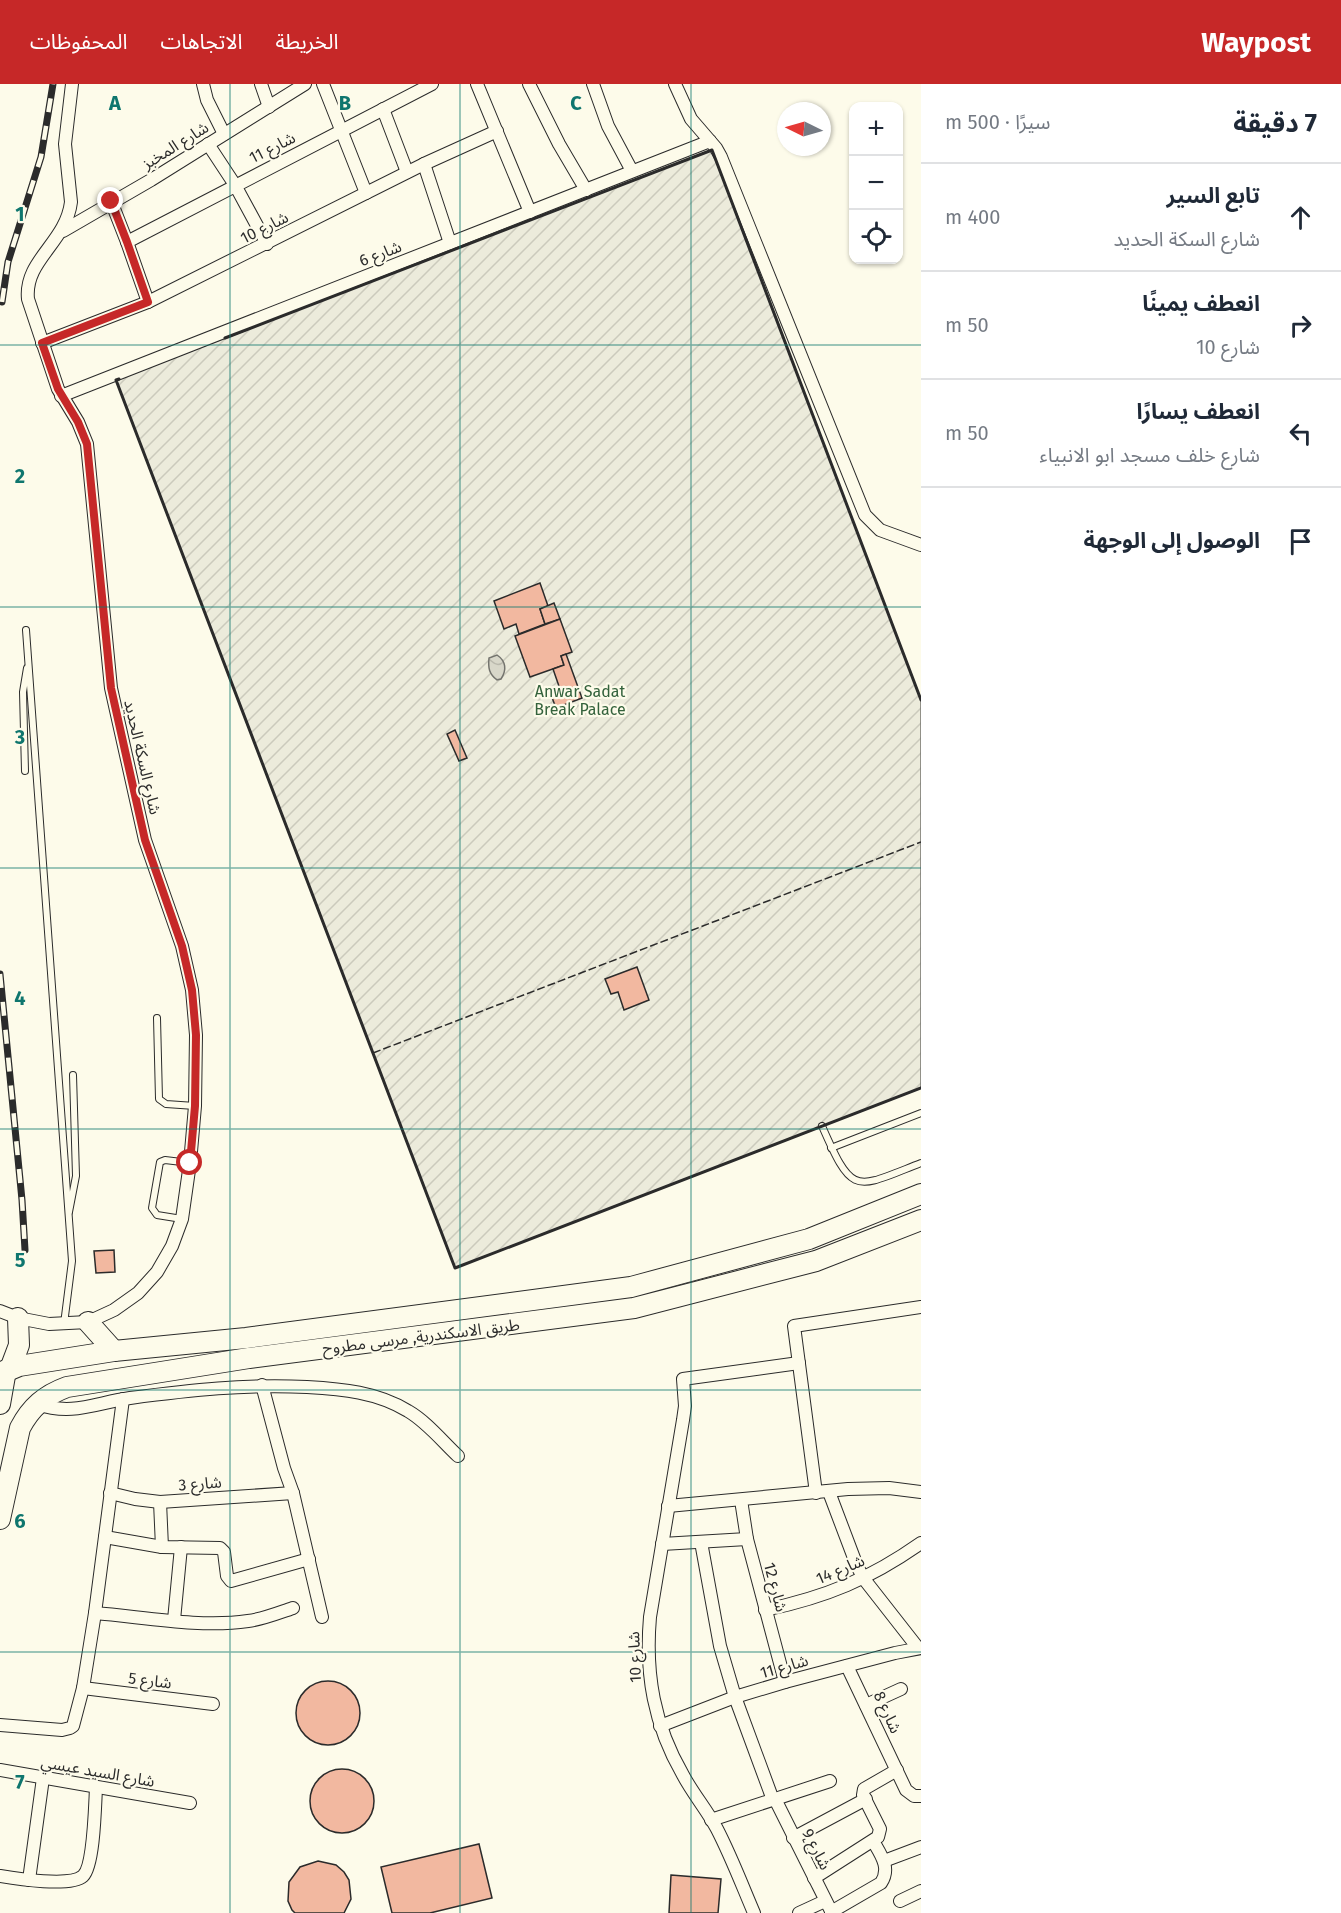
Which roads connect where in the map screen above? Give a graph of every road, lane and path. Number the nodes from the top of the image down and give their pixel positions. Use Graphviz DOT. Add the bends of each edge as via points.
graph roads {
  1 [pos="72,84"];
  2 [pos="203,84"];
  3 [pos="261,84"];
  4 [pos="305,84"];
  5 [pos="322,84"];
  6 [pos="432,84"];
  7 [pos="477,84"];
  8 [pos="529,84"];
  9 [pos="593,84"];
  10 [pos="675,84"];
  11 [pos="269,107"];
  12 [pos="383,110"];
  13 [pos="342,130"];
  14 [pos="497,131"];
  15 [pos="224,135"];
  16 [pos="710,141"];
  17 [pos="208,144"];
  18 [pos="424,164"];
  19 [pos="632,171"];
  20 [pos="407,172"];
  21 [pos="235,185"];
  22 [pos="586,190"];
  23 [pos="366,193"];
  24 [pos="111,201"];
  25 [pos="530,212"];
  26 [pos="62,231"];
  27 [pos="127,242"];
  28 [pos="450,243"];
  29 [pos="267,244"];
  30 [pos="148,302"];
  31 [pos="42,343"];
  32 [pos="62,396"];
  33 [pos="921,545"];
  34 [pos="26,630"];
  35 [pos="29,658"];
  36 [pos="25,771"];
  37 [pos="157,1018"];
  38 [pos="73,1075"];
  39 [pos="195,1106"];
  40 [pos="921,1113"];
  41 [pos="822,1126"];
  42 [pos="831,1148"];
  43 [pos="921,1162"];
  44 [pos="190,1163"];
  45 [pos="921,1194"];
  46 [pos="182,1219"];
  47 [pos="68,1220"];
  48 [pos="921,1220"];
  49 [pos="921,1307"];
  50 [pos="9,1315"];
  51 [pos="88,1322"];
  52 [pos="64,1325"];
  53 [pos="114,1351"];
  54 [pos="799,1363"];
  55 [pos="4,1369"];
  56 [pos="262,1385"];
  57 [pos="123,1399"];
  58 [pos="0,1404"];
  59 [pos="37,1404"];
  60 [pos="458,1456"];
  61 [pos="829,1492"];
  62 [pos="921,1492"];
  63 [pos="110,1493"];
  64 [pos="293,1493"];
  65 [pos="816,1493"];
  66 [pos="741,1500"];
  67 [pos="160,1502"];
  68 [pos="668,1506"];
  69 [pos="0,1519"];
  70 [pos="105,1537"];
  71 [pos="747,1539"];
  72 [pos="701,1542"];
  73 [pos="921,1543"];
  74 [pos="662,1544"];
  75 [pos="162,1546"];
  76 [pos="181,1547"];
  77 [pos="309,1559"];
  78 [pos="864,1579"];
  79 [pos="293,1608"];
  80 [pos="765,1610"];
  81 [pos="95,1613"];
  82 [pos="322,1617"];
  83 [pos="174,1620"];
  84 [pos="920,1648"];
  85 [pos="847,1666"];
  86 [pos="785,1682"];
  87 [pos="83,1688"];
  88 [pos="901,1689"];
  89 [pos="735,1697"];
  90 [pos="213,1704"];
  91 [pos="866,1705"];
  92 [pos="0,1725"];
  93 [pos="660,1726"];
  94 [pos="0,1770"];
  95 [pos="897,1770"];
  96 [pos="43,1778"];
  97 [pos="830,1781"];
  98 [pos="96,1788"];
  99 [pos="921,1796"];
  100 [pos="774,1799"];
  101 [pos="866,1799"];
  102 [pos="190,1803"];
  103 [pos="711,1820"];
  104 [pos="793,1838"];
  105 [pos="873,1841"];
  106 [pos="921,1847"];
  107 [pos="884,1862"];
  108 [pos="0,1876"];
  109 [pos="814,1878"];
  110 [pos="29,1880"];
  111 [pos="921,1891"];
  112 [pos="900,1900"];
  113 [pos="829,1909"];
  114 [pos="754,1913"];
  115 [pos="799,1913"];
  1 -- 26 [label="street, شارع السكة الحديد" via="65,144 70,202"];
  2 -- 15 [label="street"];
  3 -- 11 [label="street"];
  4 -- 11 [label="street, شارع المخبز"];
  5 -- 13 [label="street"];
  6 -- 12 [label="street, شارع 11"];
  7 -- 14 [label="street"];
  8 -- 22 [label="street"];
  9 -- 19 [label="street" via="608,126"];
  10 -- 16 [label="street" via="691,119"];
  11 -- 15 [label="street, شارع المخبز"];
  12 -- 13 [label="street, شارع 11"];
  12 -- 20 [label="street"];
  13 -- 21 [label="street, شارع 11"];
  13 -- 23 [label="street"];
  14 -- 18 [label="street, شارع 10"];
  14 -- 25 [label="street"];
  15 -- 17 [label="street, شارع المخبز"];
  16 -- 19 [label="street, شارع 6"];
  16 -- 33 [label="street" via="721,158 865,515 880,530"];
  17 -- 21 [label="street"];
  17 -- 24 [label="street, شارع المخبز"];
  18 -- 20 [label="street, شارع 10"];
  18 -- 28 [label="street"];
  19 -- 22 [label="street, شارع 6"];
  20 -- 23 [label="street, شارع 10"];
  21 -- 27 [label="street, شارع 11"];
  21 -- 29 [label="street"];
  22 -- 25 [label="street, شارع 6"];
  23 -- 29 [label="street, شارع 10"];
  24 -- 26 [label="street, شارع المخبز"];
  24 -- 27 [label="street"];
  25 -- 28 [label="street, شارع 6"];
  26 -- 31 [label="street, شارع السكة الحديد" via="33,270 28,284 28,299"];
  27 -- 30 [label="street"];
  28 -- 32 [label="street, شارع 6"];
  29 -- 30 [label="street, شارع 10"];
  30 -- 31 [label="street, شارع 10"];
  31 -- 32 [label="street, شارع السكة الحديد"];
  32 -- 39 [label="street, شارع السكة الحديد" via="87,444 111,688 145,840 182,946 192,990"];
  34 -- 35 [label="lane"];
  35 -- 36 [label="lane" via="22,692"];
  35 -- 47 [label="lane"];
  37 -- 39 [label="lane" via="159,1099 166,1104"];
  38 -- 47 [label="lane" via="76,1176"];
  39 -- 44 [label="street, شارع السكة الحديد"];
  40 -- 42 [label="lane"];
  41 -- 42 [label="lane"];
  42 -- 43 [label="lane" via="844,1172 862,1184"];
  44 -- 46 [label="street, شارع السكة الحديد"];
  44 -- 46 [label="lane" via="160,1162 152,1208 157,1215"];
  45 -- 53 [label="main road, طريق الاسكندرية, مرسى مطروح" via="809,1239 631,1287 246,1338"];
  46 -- 51 [label="street, شارع السكة الحديد" via="157,1272 138,1293"];
  47 -- 52 [label="lane" via="72,1261"];
  48 -- 59 [label="main road, طريق الاسكندرية, مرسى مطروح" via="816,1261 654,1304 249,1358 79,1385 56,1391"];
  49 -- 54 [label="street" via="794,1326"];
  50 -- 52 [label="street, شارع السكة الحديد"];
  50 -- 55 [label="main road" via="19,1345"];
  51 -- 52 [label="street, شارع السكة الحديد"];
  51 -- 53 [label="main road"];
  53 -- 55 [label="main road, طريق الاسكندرية, مرسى مطروح"];
  54 -- 65 [label="street"];
  54 -- 68 [label="street, شارع 10" via="683,1379 685,1406"];
  55 -- 58 [label="main road"];
  56 -- 57 [label="street"];
  56 -- 60 [label="street" via="345,1390 383,1399 422,1420"];
  56 -- 64 [label="street"];
  57 -- 59 [label="street" via="68,1410"];
  57 -- 63 [label="street"];
  59 -- 69 [label="main road, طريق الاسكندرية, مرسى مطروح" via="20,1428"];
  61 -- 62 [label="street" via="889,1488"];
  61 -- 65 [label="street"];
  61 -- 78 [label="street"];
  63 -- 67 [label="street, شارع 3"];
  63 -- 70 [label="street"];
  64 -- 67 [label="street, شارع 3"];
  64 -- 77 [label="street"];
  65 -- 66 [label="street"];
  66 -- 68 [label="street"];
  66 -- 71 [label="street, شارع 12"];
  67 -- 75 [label="street"];
  68 -- 74 [label="street, شارع 10"];
  70 -- 75 [label="street"];
  70 -- 81 [label="street"];
  71 -- 72 [label="street"];
  71 -- 80 [label="street, شارع 12"];
  72 -- 74 [label="street"];
  72 -- 89 [label="street, شارع 9" via="718,1636"];
  73 -- 78 [label="street, شارع 14"];
  74 -- 93 [label="street, شارع 10" via="647,1644"];
  75 -- 76 [label="street"];
  76 -- 77 [label="street" via="223,1550 231,1581"];
  76 -- 83 [label="street"];
  77 -- 82 [label="street"];
  78 -- 80 [label="street, شارع 14" via="814,1598"];
  78 -- 84 [label="street"];
  79 -- 83 [label="street" via="272,1616 228,1623"];
  80 -- 86 [label="street, شارع 12"];
  81 -- 83 [label="street"];
  81 -- 87 [label="street"];
  84 -- 85 [label="street, شارع 11"];
  85 -- 86 [label="street, شارع 11"];
  85 -- 91 [label="street, شارع 8"];
  86 -- 89 [label="street, شارع 11"];
  87 -- 90 [label="street, شارع 5"];
  87 -- 92 [label="street" via="70,1728"];
  88 -- 91 [label="street"];
  89 -- 93 [label="street, شارع 11"];
  89 -- 100 [label="street, شارع 9"];
  91 -- 95 [label="street, شارع 8"];
  93 -- 103 [label="street, شارع 10" via="670,1752"];
  94 -- 96 [label="street, شارع السيد عيسي"];
  95 -- 99 [label="street, شارع 8" via="910,1794"];
  95 -- 101 [label="street" via="866,1787"];
  96 -- 98 [label="street, شارع السيد عيسي"];
  96 -- 110 [label="street"];
  97 -- 100 [label="street"];
  98 -- 102 [label="street, شارع السيد عيسي"];
  98 -- 110 [label="street" via="90,1862 84,1875 70,1881"];
  100 -- 103 [label="street"];
  100 -- 104 [label="street, شارع 9"];
  101 -- 104 [label="street"];
  101 -- 105 [label="street" via="880,1829 879,1837"];
  103 -- 114 [label="street, شارع 10"];
  104 -- 109 [label="street, شارع 9"];
  105 -- 107 [label="street"];
  105 -- 109 [label="street"];
  106 -- 107 [label="street"];
  107 -- 113 [label="street" via="886,1872 881,1883"];
  108 -- 110 [label="street"];
  109 -- 113 [label="street, شارع 9"];
  111 -- 112 [label="street"];
  113 -- 115 [label="street"];
}
